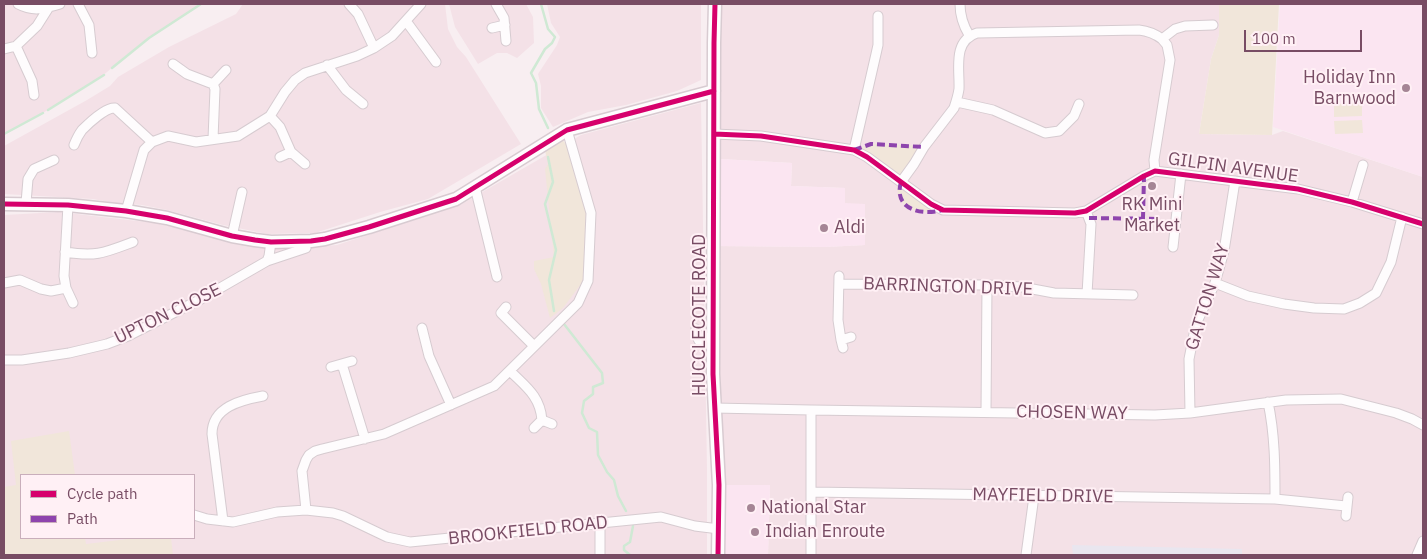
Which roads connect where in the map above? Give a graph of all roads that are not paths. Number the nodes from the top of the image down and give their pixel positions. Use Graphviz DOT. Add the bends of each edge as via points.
graph roads {
  1 [pos="18,4"];
  2 [pos="60,4"];
  3 [pos="78,4"];
  4 [pos="349,4"];
  5 [pos="420,4"];
  6 [pos="496,4"];
  7 [pos="715,4"];
  8 [pos="960,4"];
  9 [pos="49,8"];
  10 [pos="878,16"];
  11 [pos="406,21"];
  12 [pos="505,24"];
  13 [pos="1213,25"];
  14 [pos="492,28"];
  15 [pos="969,35"];
  16 [pos="1162,39"];
  17 [pos="506,41"];
  18 [pos="16,46"];
  19 [pos="4,48"];
  20 [pos="374,48"];
  21 [pos="92,53"];
  22 [pos="432,59"];
  23 [pos="174,64"];
  24 [pos="327,66"];
  25 [pos="226,70"];
  26 [pos="213,84"];
  27 [pos="714,92"];
  28 [pos="34,96"];
  29 [pos="956,102"];
  30 [pos="363,104"];
  31 [pos="1079,104"];
  32 [pos="270,116"];
  33 [pos="567,130"];
  34 [pos="714,134"];
  35 [pos="213,139"];
  36 [pos="152,142"];
  37 [pos="74,145"];
  38 [pos="854,150"];
  39 [pos="291,152"];
  40 [pos="280,158"];
  41 [pos="54,160"];
  42 [pos="305,164"];
  43 [pos="1363,165"];
  44 [pos="1155,171"];
  45 [pos="1181,174"];
  46 [pos="1236,181"];
  47 [pos="901,182"];
  48 [pos="475,187"];
  49 [pos="242,192"];
  50 [pos="1352,202"];
  51 [pos="4,204"];
  52 [pos="26,204"];
  53 [pos="68,205"];
  54 [pos="1086,211"];
  55 [pos="126,212"];
  56 [pos="1402,217"];
  57 [pos="1423,224"];
  58 [pos="232,236"];
  59 [pos="133,242"];
  60 [pos="271,242"];
  61 [pos="1173,247"];
  62 [pos="306,248"];
  63 [pos="65,252"];
  64 [pos="266,261"];
  65 [pos="497,277"];
  66 [pos="4,283"];
  67 [pos="1215,283"];
  68 [pos="987,285"];
  69 [pos="66,288"];
  70 [pos="1087,294"];
  71 [pos="1132,295"];
  72 [pos="73,302"];
  73 [pos="501,313"];
  74 [pos="422,328"];
  75 [pos="696,329"];
  76 [pos="713,337"];
  77 [pos="851,337"];
  78 [pos="534,346"];
  79 [pos="4,360"];
  80 [pos="352,361"];
  81 [pos="342,364"];
  82 [pos="331,367"];
  83 [pos="510,371"];
  84 [pos="263,396"];
  85 [pos="1268,402"];
  86 [pos="450,406"];
  87 [pos="714,408"];
  88 [pos="811,410"];
  89 [pos="986,412"];
  90 [pos="1190,413"];
  91 [pos="542,420"];
  92 [pos="552,424"];
  93 [pos="1423,425"];
  94 [pos="534,428"];
  95 [pos="365,438"];
  96 [pos="811,492"];
  97 [pos="1034,496"];
  98 [pos="1275,499"];
  99 [pos="306,510"];
  100 [pos="195,515"];
  101 [pos="1346,516"];
  102 [pos="223,521"];
  103 [pos="600,524"];
  104 [pos="719,529"];
  105 [pos="600,555"];
  106 [pos="718,555"];
  107 [pos="811,555"];
  108 [pos="1026,555"];
  1 -- 9 [label="street" via="28,9"];
  2 -- 9 [label="street"];
  3 -- 21 [label="street" via="90,25"];
  4 -- 20 [label="street" via="358,14"];
  5 -- 11 [label="street"];
  6 -- 12 [label="street"];
  7 -- 27 [label="street, HUCCLECOTE ROAD"];
  8 -- 15 [label="street" via="963,25"];
  9 -- 18 [label="street" via="37,26"];
  10 -- 38 [label="street" via="878,44"];
  11 -- 20 [label="street"];
  11 -- 22 [label="street"];
  12 -- 14 [label="street"];
  12 -- 17 [label="street"];
  13 -- 16 [label="street" via="1185,26"];
  15 -- 16 [label="street" via="1139,30"];
  15 -- 29 [label="street" via="958,59"];
  16 -- 44 [label="street" via="1167,45 1170,60"];
  18 -- 19 [label="street"];
  18 -- 28 [label="street" via="36,80"];
  20 -- 24 [label="street"];
  23 -- 26 [label="street" via="187,74"];
  24 -- 30 [label="street" via="346,90"];
  24 -- 32 [label="street" via="295,80"];
  25 -- 26 [label="street"];
  26 -- 35 [label="street"];
  27 -- 33 [label="street"];
  27 -- 34 [label="street, HUCCLECOTE ROAD"];
  29 -- 31 [label="street" via="993,110 1046,133 1059,131 1074,116"];
  29 -- 47 [label="street"];
  32 -- 35 [label="street" via="238,136"];
  32 -- 39 [label="street" via="280,127"];
  33 -- 48 [label="street"];
  33 -- 78 [label="street" via="591,213 588,281 578,303"];
  34 -- 38 [label="street" via="762,136"];
  34 -- 76 [label="street, HUCCLECOTE ROAD"];
  35 -- 36 [label="street" via="196,142 168,136"];
  36 -- 37 [label="street" via="110,103 79,129"];
  36 -- 55 [label="street" via="144,150"];
  38 -- 47 [label="street"];
  39 -- 40 [label="street"];
  39 -- 42 [label="street"];
  41 -- 52 [label="street" via="34,169 28,179"];
  43 -- 50 [label="street"];
  44 -- 45 [label="street, GILPIN AVENUE"];
  44 -- 54 [label="street"];
  45 -- 46 [label="street, GILPIN AVENUE"];
  45 -- 61 [label="street"];
  46 -- 50 [label="street, GILPIN AVENUE"];
  46 -- 67 [label="street, GATTON WAY"];
  47 -- 54 [label="street" via="944,210 1075,214"];
  48 -- 60 [label="street" via="456,199 358,230 311,241"];
  48 -- 65 [label="street"];
  49 -- 58 [label="street"];
  50 -- 56 [label="street, GILPIN AVENUE"];
  51 -- 52 [label="street"];
  52 -- 53 [label="street"];
  53 -- 55 [label="street"];
  53 -- 63 [label="street"];
  54 -- 70 [label="street" via="1091,224"];
  55 -- 58 [label="street" via="167,218"];
  56 -- 57 [label="street, GILPIN AVENUE"];
  56 -- 67 [label="street" via="1391,262 1376,293 1344,309 1284,304 1248,296"];
  58 -- 60 [label="street"];
  59 -- 63 [label="street" via="94,255"];
  60 -- 64 [label="street"];
  62 -- 64 [label="street, UPTON CLOSE"];
  63 -- 69 [label="street"];
  64 -- 79 [label="street, UPTON CLOSE" via="202,299 107,344 69,353"];
  66 -- 69 [label="street" via="20,280 51,291"];
  67 -- 90 [label="street, GATTON WAY" via="1196,324 1189,359"];
  68 -- 70 [label="street, BARRINGTON DRIVE"];
  68 -- 77 [label="street, BARRINGTON DRIVE" via="839,280 838,320 842,344"];
  68 -- 89 [label="street"];
  69 -- 72 [label="street"];
  70 -- 71 [label="street, BARRINGTON DRIVE"];
  73 -- 78 [label="street"];
  74 -- 86 [label="street" via="429,356"];
  75 -- 76 [label="street" via="701,344 705,338"];
  76 -- 87 [label="street, HUCCLECOTE ROAD"];
  78 -- 83 [label="street"];
  80 -- 81 [label="street"];
  81 -- 82 [label="street"];
  81 -- 95 [label="street"];
  83 -- 86 [label="street" via="494,386"];
  83 -- 91 [label="street" via="539,402"];
  84 -- 102 [label="street" via="228,407 218,414 212,428"];
  85 -- 90 [label="street, CHOSEN WAY"];
  85 -- 93 [label="street, CHOSEN WAY" via="1341,399 1396,413"];
  85 -- 98 [label="street" via="1275,457"];
  86 -- 95 [label="street" via="399,429"];
  87 -- 88 [label="street, CHOSEN WAY"];
  87 -- 104 [label="street, HUCCLECOTE ROAD"];
  88 -- 89 [label="street, CHOSEN WAY"];
  88 -- 96 [label="street"];
  89 -- 90 [label="street, CHOSEN WAY"];
  91 -- 92 [label="street"];
  91 -- 94 [label="street"];
  95 -- 99 [label="street" via="309,455 302,470"];
  96 -- 97 [label="street, MAYFIELD DRIVE"];
  96 -- 107 [label="street"];
  97 -- 98 [label="street, MAYFIELD DRIVE"];
  97 -- 108 [label="street"];
  98 -- 101 [label="street, MAYFIELD DRIVE" via="1347,502"];
  99 -- 102 [label="street, BROOKFIELD ROAD"];
  99 -- 103 [label="street, BROOKFIELD ROAD" via="343,516 387,537 410,542"];
  100 -- 102 [label="street, BROOKFIELD ROAD"];
  103 -- 104 [label="street, BROOKFIELD ROAD" via="661,517"];
  103 -- 105 [label="street"];
  104 -- 106 [label="street, HUCCLECOTE ROAD"];
}
